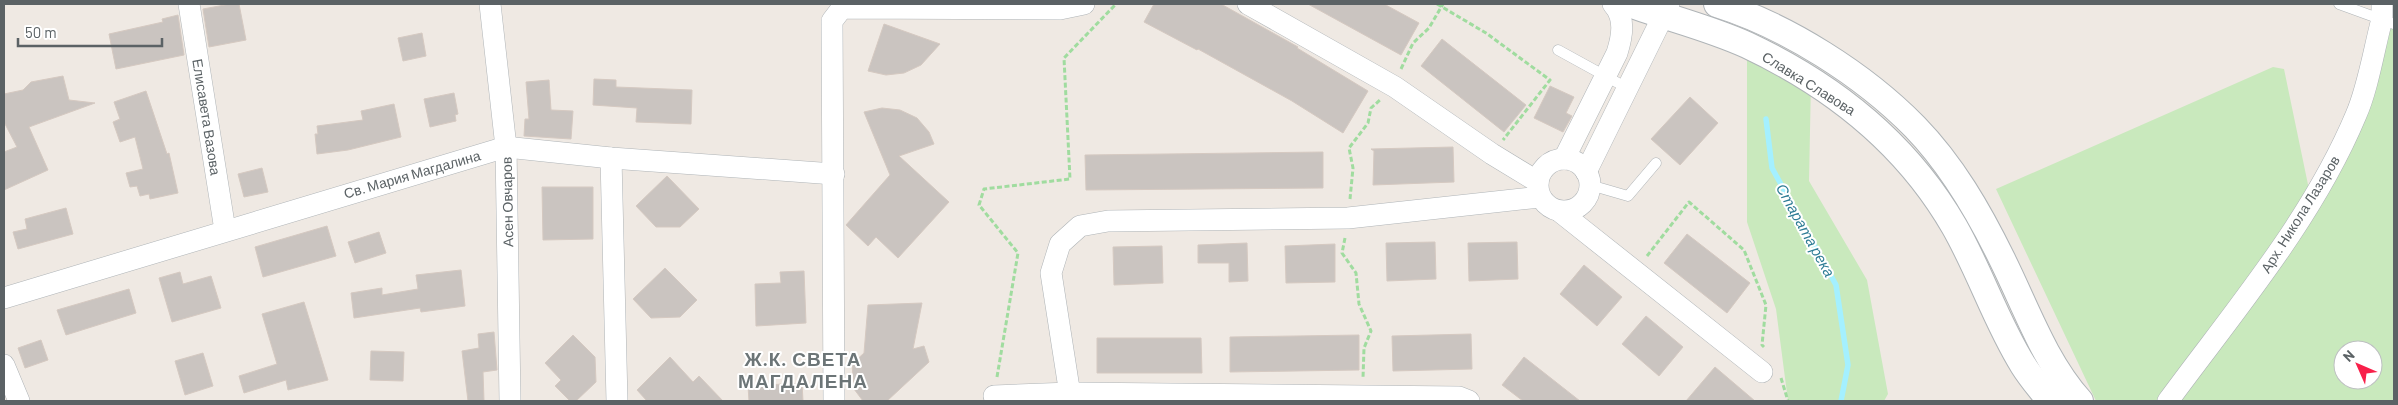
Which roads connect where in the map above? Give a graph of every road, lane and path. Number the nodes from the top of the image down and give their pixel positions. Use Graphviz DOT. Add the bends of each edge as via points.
graph roads {
  1 [pos="189,4"];
  2 [pos="490,4"];
  3 [pos="1084,4"];
  4 [pos="1116,4"];
  5 [pos="1248,4"];
  6 [pos="1437,4"];
  7 [pos="1613,4"];
  8 [pos="1630,4"];
  9 [pos="1717,4"];
  10 [pos="2339,4"];
  11 [pos="1443,5"];
  12 [pos="1666,10"];
  13 [pos="2386,16"];
  14 [pos="1558,50"];
  15 [pos="1605,76"];
  16 [pos="1395,87"];
  17 [pos="1629,89"];
  18 [pos="506,147"];
  19 [pos="1492,154"];
  20 [pos="611,158"];
  21 [pos="1564,159"];
  22 [pos="1656,163"];
  23 [pos="834,174"];
  24 [pos="1587,187"];
  25 [pos="1539,190"];
  26 [pos="1559,211"];
  27 [pos="225,230"];
  28 [pos="1604,248"];
  29 [pos="1634,273"];
  30 [pos="5,294"];
  31 [pos="1768,351"];
  32 [pos="4,365"];
  33 [pos="1771,374"];
  34 [pos="994,396"];
  35 [pos="1071,397"];
  36 [pos="19,401"];
  37 [pos="510,401"];
  38 [pos="617,401"];
  39 [pos="834,401"];
  40 [pos="1468,401"];
  41 [pos="1788,401"];
  42 [pos="2050,401"];
  43 [pos="2080,401"];
  44 [pos="2168,401"];
  1 -- 27 [label="street, Елисавета Вазова"];
  2 -- 18 [label="street, Асен Овчаров"];
  3 -- 23 [label="street" via="1060,9 842,8 832,22"];
  4 -- 34 [label="path" via="1064,58 1070,179 984,189 978,205 1018,253"];
  5 -- 16 [label="street"];
  6 -- 11 [label="path"];
  7 -- 15 [label="street" via="1622,21 1621,38"];
  8 -- 12 [label="street, Славка Славова"];
  9 -- 43 [label="street, Славка Славова" via="1767,24 1826,58 1858,78 1916,127 1978,211 2045,348 2067,386"];
  10 -- 13 [label="lane"];
  11 -- 16 [label="path" via="1430,28 1413,43"];
  11 -- 19 [label="path" via="1550,80"];
  12 -- 17 [label="street"];
  12 -- 42 [label="street, Славка Славова" via="1778,62 1841,100 1893,144 1935,196 1954,226 2023,365"];
  13 -- 44 [label="street, Арх. Никола Лазаров" via="2357,114 2336,158 2264,271"];
  14 -- 15 [label="lane"];
  15 -- 17 [label="lane"];
  15 -- 21 [label="street"];
  16 -- 19 [label="street"];
  17 -- 24 [label="street"];
  18 -- 20 [label="street, Св. Мария Магдалина"];
  18 -- 27 [label="street, Св. Мария Магдалина"];
  18 -- 37 [label="street, Асен Овчаров"];
  19 -- 25 [label="street"];
  20 -- 23 [label="street, Св. Мария Магдалина"];
  20 -- 38 [label="street"];
  21 -- 24 [label="street" via="1573,161"];
  21 -- 25 [label="street" via="1550,164 1540,175"];
  22 -- 24 [label="lane" via="1628,196"];
  23 -- 39 [label="street"];
  24 -- 26 [label="street" via="1577,208"];
  24 -- 28 [label="street"];
  25 -- 26 [label="street" via="1550,208"];
  25 -- 35 [label="street" via="1348,218 1108,222 1080,226 1060,244 1051,273"];
  26 -- 28 [label="street"];
  27 -- 30 [label="street, Св. Мария Магдалина"];
  28 -- 29 [label="street"];
  29 -- 31 [label="path" via="1689,202 1744,250 1766,305 1762,345"];
  29 -- 33 [label="street"];
  32 -- 36 [label="street"];
  33 -- 41 [label="path"];
  34 -- 35 [label="street"];
  35 -- 40 [label="street" via="1459,397"];
}
